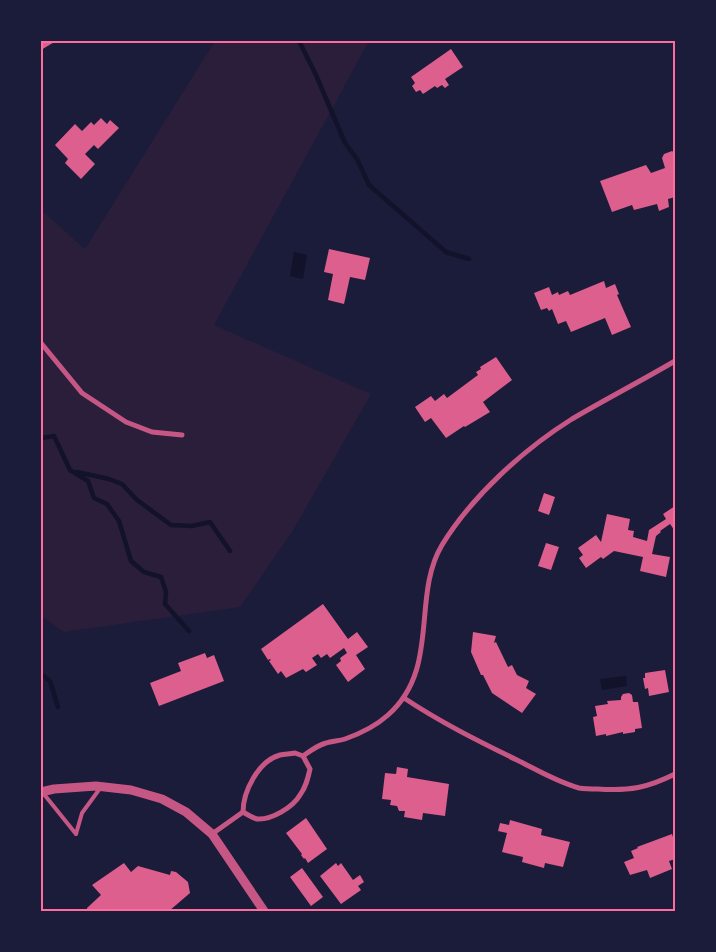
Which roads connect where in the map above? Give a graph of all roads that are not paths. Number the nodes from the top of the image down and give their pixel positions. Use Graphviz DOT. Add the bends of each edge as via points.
graph roads {
  1 [pos="41,343"];
  2 [pos="675,361"];
  3 [pos="182,435"];
  4 [pos="404,698"];
  5 [pos="303,756"];
  6 [pos="675,774"];
  7 [pos="101,787"];
  8 [pos="41,791"];
  9 [pos="244,812"];
  10 [pos="212,834"];
  11 [pos="264,911"];
  1 -- 3 [label="street" via="82,393 126,422 152,432"];
  2 -- 4 [label="street" via="571,420 510,466 469,508 442,546 432,572 422,650"];
  4 -- 5 [label="street" via="388,716"];
  4 -- 6 [label="street" via="476,741 551,778 581,788 635,789"];
  5 -- 9 [label="street" via="296,753 278,755 264,764 248,789 243,802"];
  5 -- 9 [label="street" via="310,770 300,797 286,809 267,818 255,819"];
  7 -- 8 [label="street"];
  7 -- 8 [label="lane" via="82,814 76,834"];
  7 -- 10 [label="street" via="131,790 162,799 186,812"];
  9 -- 10 [label="street"];
  10 -- 11 [label="street"];
}
